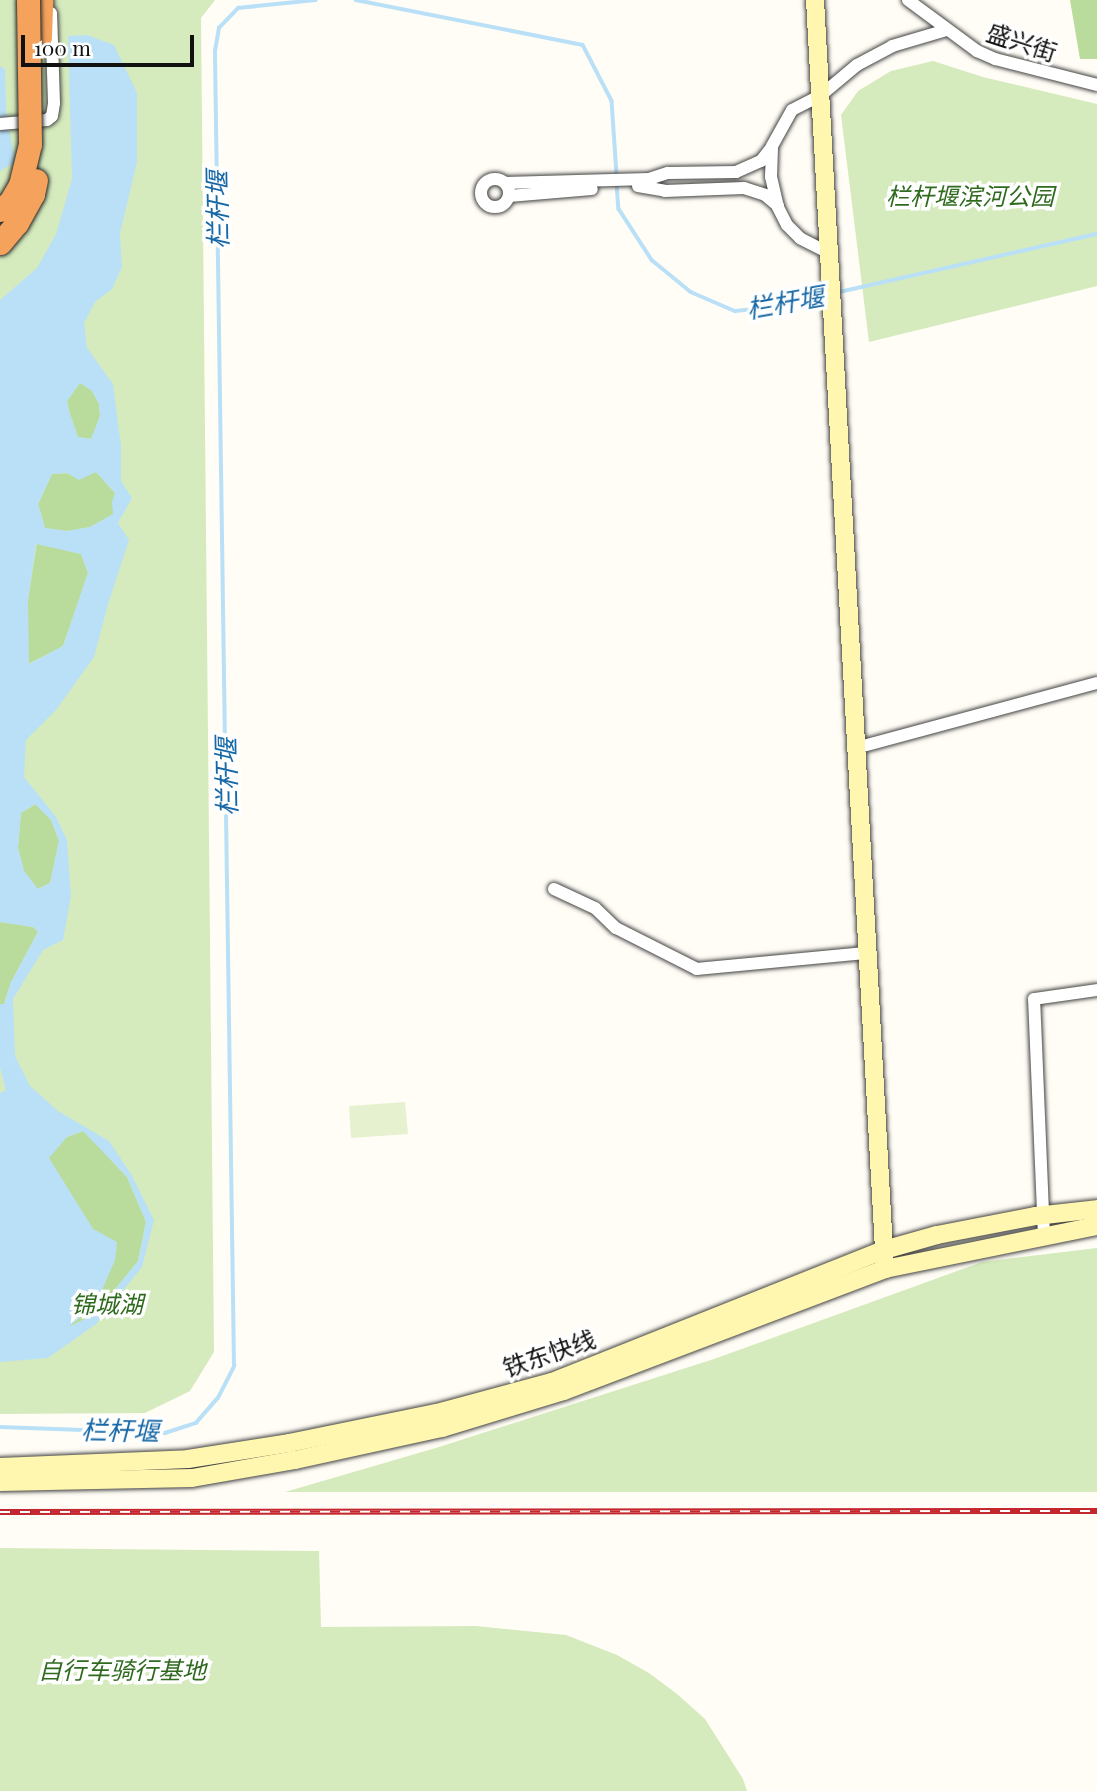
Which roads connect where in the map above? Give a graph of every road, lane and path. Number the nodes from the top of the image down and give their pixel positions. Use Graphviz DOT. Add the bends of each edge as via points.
graph roads {
  1 [pos="28,0"];
  2 [pos="41,0"];
  3 [pos="51,0"];
  4 [pos="815,0"];
  5 [pos="908,0"];
  6 [pos="946,30"];
  7 [pos="1097,85"];
  8 [pos="820,96"];
  9 [pos="0,124"];
  10 [pos="772,146"];
  11 [pos="640,182"];
  12 [pos="507,190"];
  13 [pos="778,206"];
  14 [pos="0,210"];
  15 [pos="0,243"];
  16 [pos="828,260"];
  17 [pos="1097,683"];
  18 [pos="856,748"];
  19 [pos="554,889"];
  20 [pos="867,953"];
  21 [pos="1097,990"];
  22 [pos="1097,1209"];
  23 [pos="1042,1216"];
  24 [pos="1097,1226"];
  25 [pos="1044,1236"];
  26 [pos="884,1250"];
  27 [pos="885,1269"];
  28 [pos="0,1467"];
  29 [pos="0,1482"];
  1 -- 14 [label="highway, bridge" via="30,144 20,185"];
  2 -- 15 [label="highway, bridge" via="41,154 33,194"];
  3 -- 9 [label="street" via="52,116"];
  4 -- 8 [label="main road"];
  5 -- 6 [label="street, 盛兴街"];
  6 -- 7 [label="street, 盛兴街" via="995,59"];
  6 -- 8 [label="street" via="875,55"];
  8 -- 10 [label="street" via="792,110"];
  8 -- 16 [label="main road"];
  10 -- 11 [label="street" via="761,161 736,172 668,173"];
  10 -- 13 [label="street" via="771,177"];
  11 -- 12 [label="street"];
  11 -- 13 [label="street" via="665,191 744,188 765,195"];
  13 -- 16 [label="street" via="787,225"];
  16 -- 18 [label="main road"];
  17 -- 18 [label="street"];
  18 -- 20 [label="main road"];
  19 -- 20 [label="street" via="595,908 616,928 698,969"];
  20 -- 26 [label="main road"];
  21 -- 23 [label="street" via="1034,999"];
  22 -- 23 [label="main road, 铁东快线"];
  23 -- 25 [label="street"];
  23 -- 26 [label="main road, 铁东快线" via="937,1235"];
  24 -- 25 [label="main road, 铁东快线"];
  25 -- 27 [label="main road, 铁东快线"];
  26 -- 27 [label="main road"];
  26 -- 28 [label="main road, 铁东快线" via="552,1382 437,1413 188,1460"];
  27 -- 29 [label="main road, 铁东快线" via="564,1391 442,1428 191,1478"];
}
